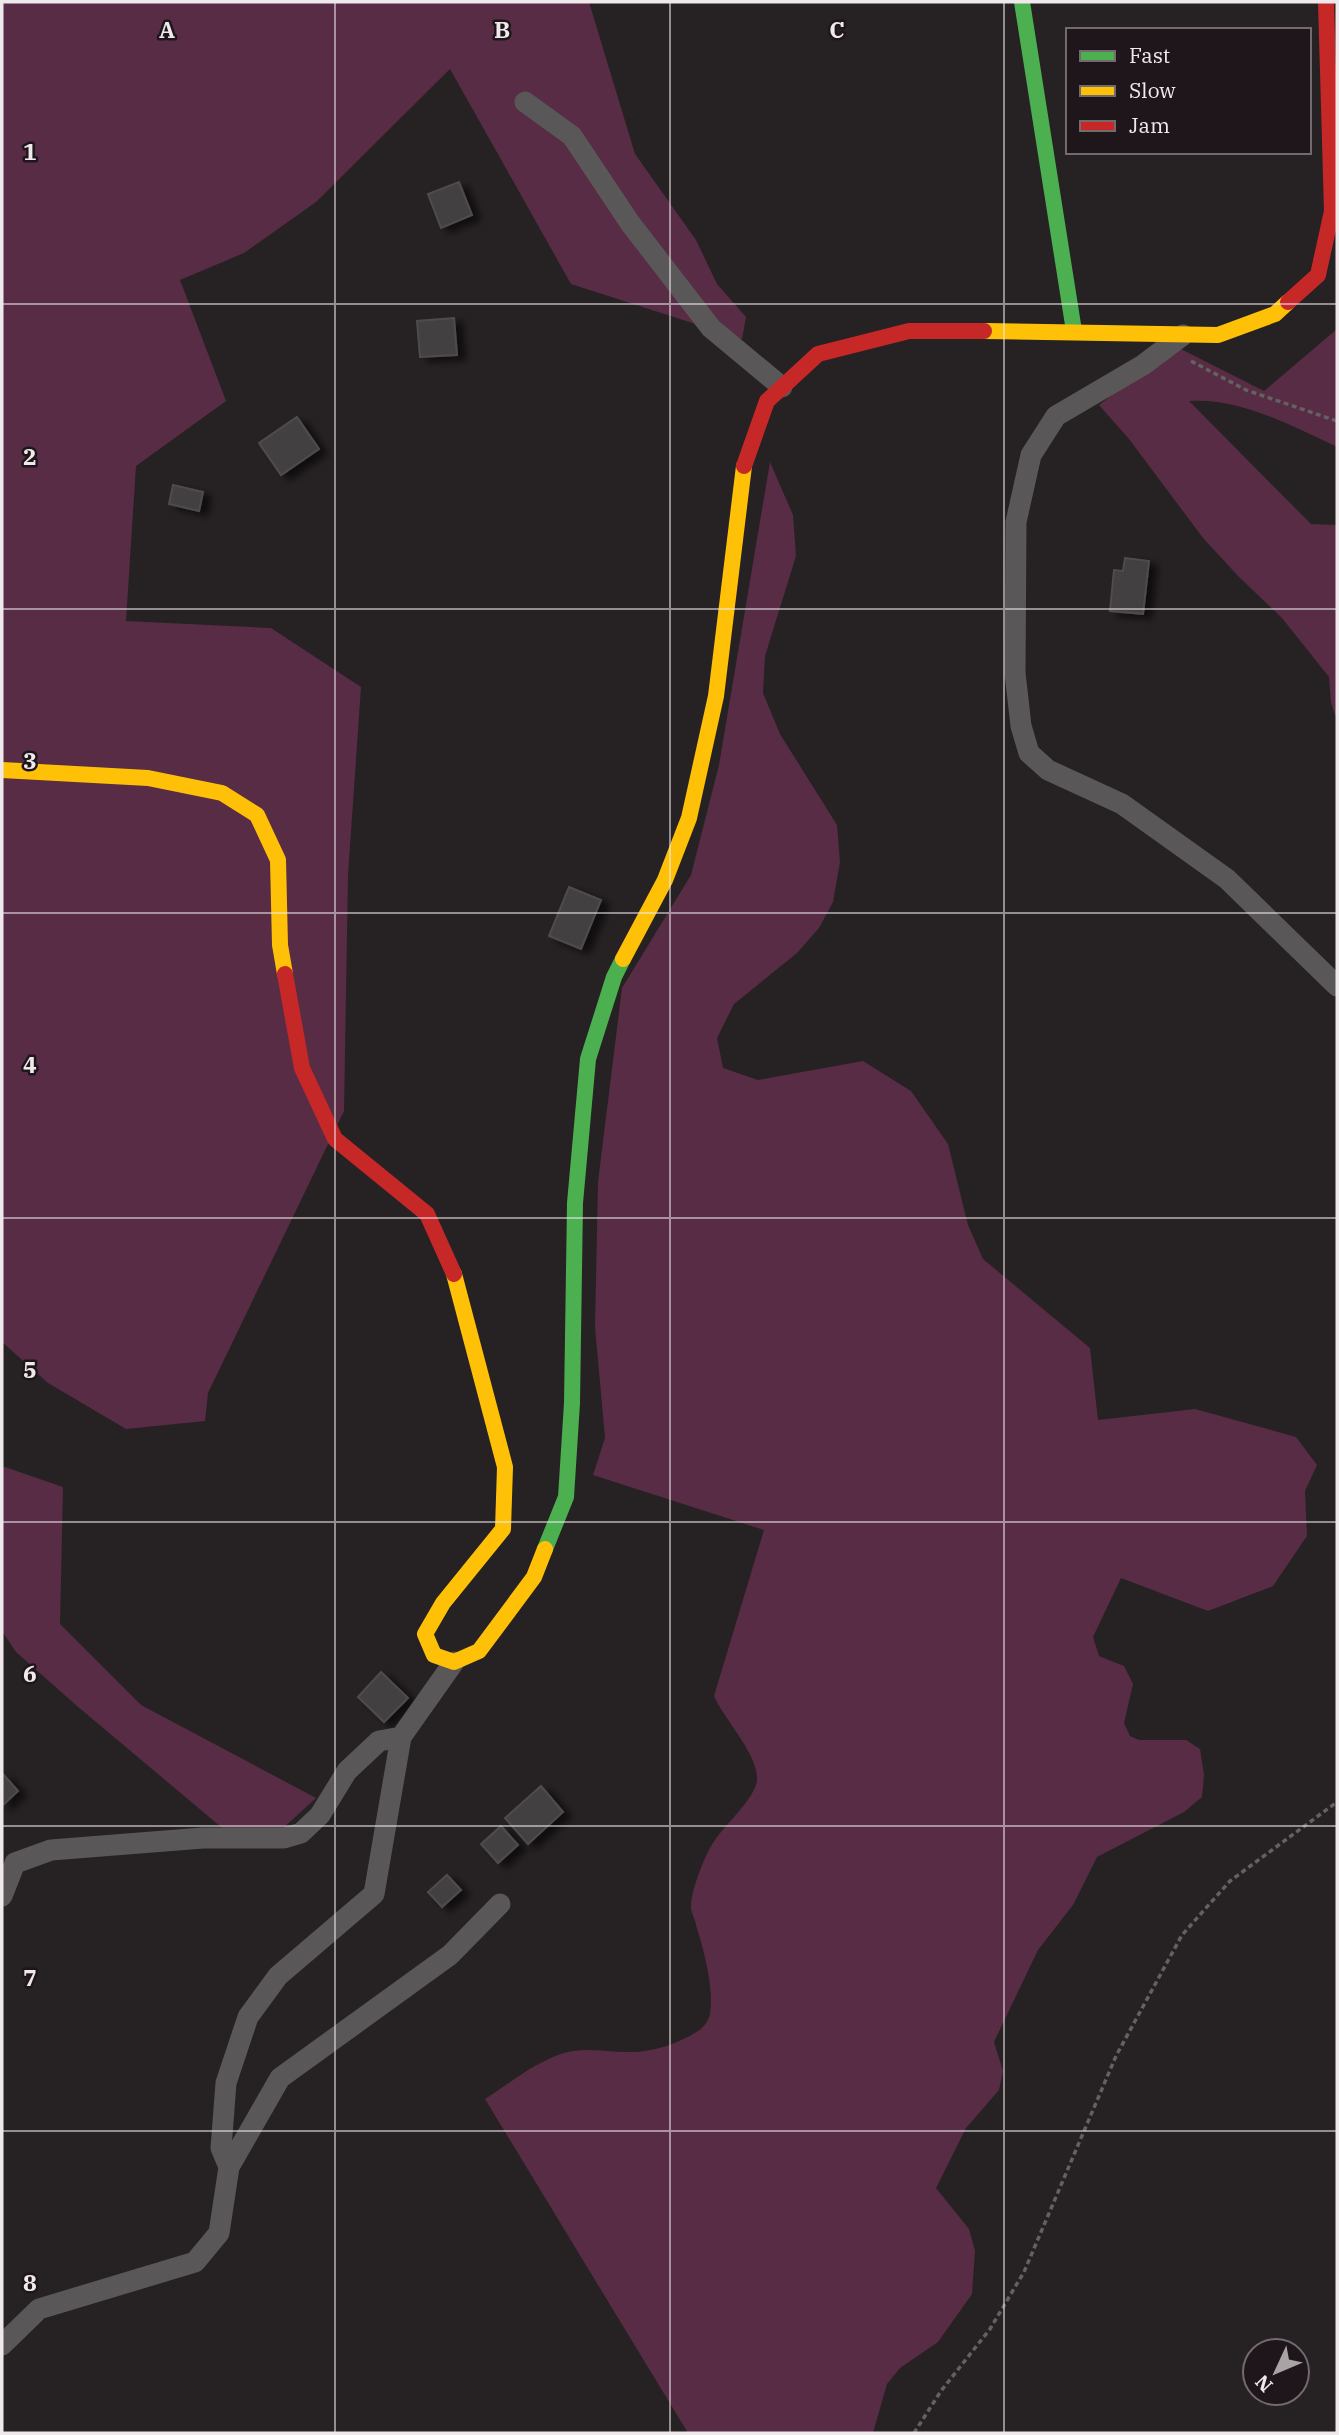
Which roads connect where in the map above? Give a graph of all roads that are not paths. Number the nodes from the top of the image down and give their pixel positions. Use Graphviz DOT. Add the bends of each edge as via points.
graph roads {
  1 [pos="1022,2"];
  2 [pos="1326,2"];
  3 [pos="525,102"];
  4 [pos="1074,331"];
  5 [pos="1183,335"];
  6 [pos="782,387"];
  7 [pos="2,770"];
  8 [pos="1337,986"];
  9 [pos="454,1662"];
  10 [pos="401,1737"];
  11 [pos="2,1896"];
  12 [pos="500,1904"];
  13 [pos="229,2167"];
  14 [pos="2,2345"];
  1 -- 4 [label="street"];
  2 -- 5 [label="street" via="1332,211 1318,275 1275,314 1218,335"];
  3 -- 6 [label="street" via="572,136 630,223 711,328"];
  4 -- 5 [label="street"];
  4 -- 6 [label="street" via="909,331 818,354"];
  5 -- 8 [label="street" via="1143,365 1056,416 1031,456 1016,522 1015,673 1021,726 1029,753 1048,770 1122,804 1227,879"];
  6 -- 9 [label="street" via="766,401 744,464 716,696 689,818 665,880 614,977 588,1059 575,1203 566,1497 534,1577 479,1651"];
  7 -- 9 [label="street" via="148,778 222,793 257,816 278,860 279,945 302,1068 335,1139 427,1214 452,1268 505,1467 503,1529 443,1603 425,1634 434,1655"];
  9 -- 10 [label="street"];
  10 -- 11 [label="street" via="379,1741 347,1771 320,1815 301,1833 284,1838 203,1838 51,1850 15,1863"];
  10 -- 13 [label="street" via="374,1894 278,1976 248,2017 226,2083 220,2148"];
  12 -- 13 [label="street" via="450,1955 280,2078"];
  13 -- 14 [label="street" via="219,2233 195,2262 39,2309"];
}
